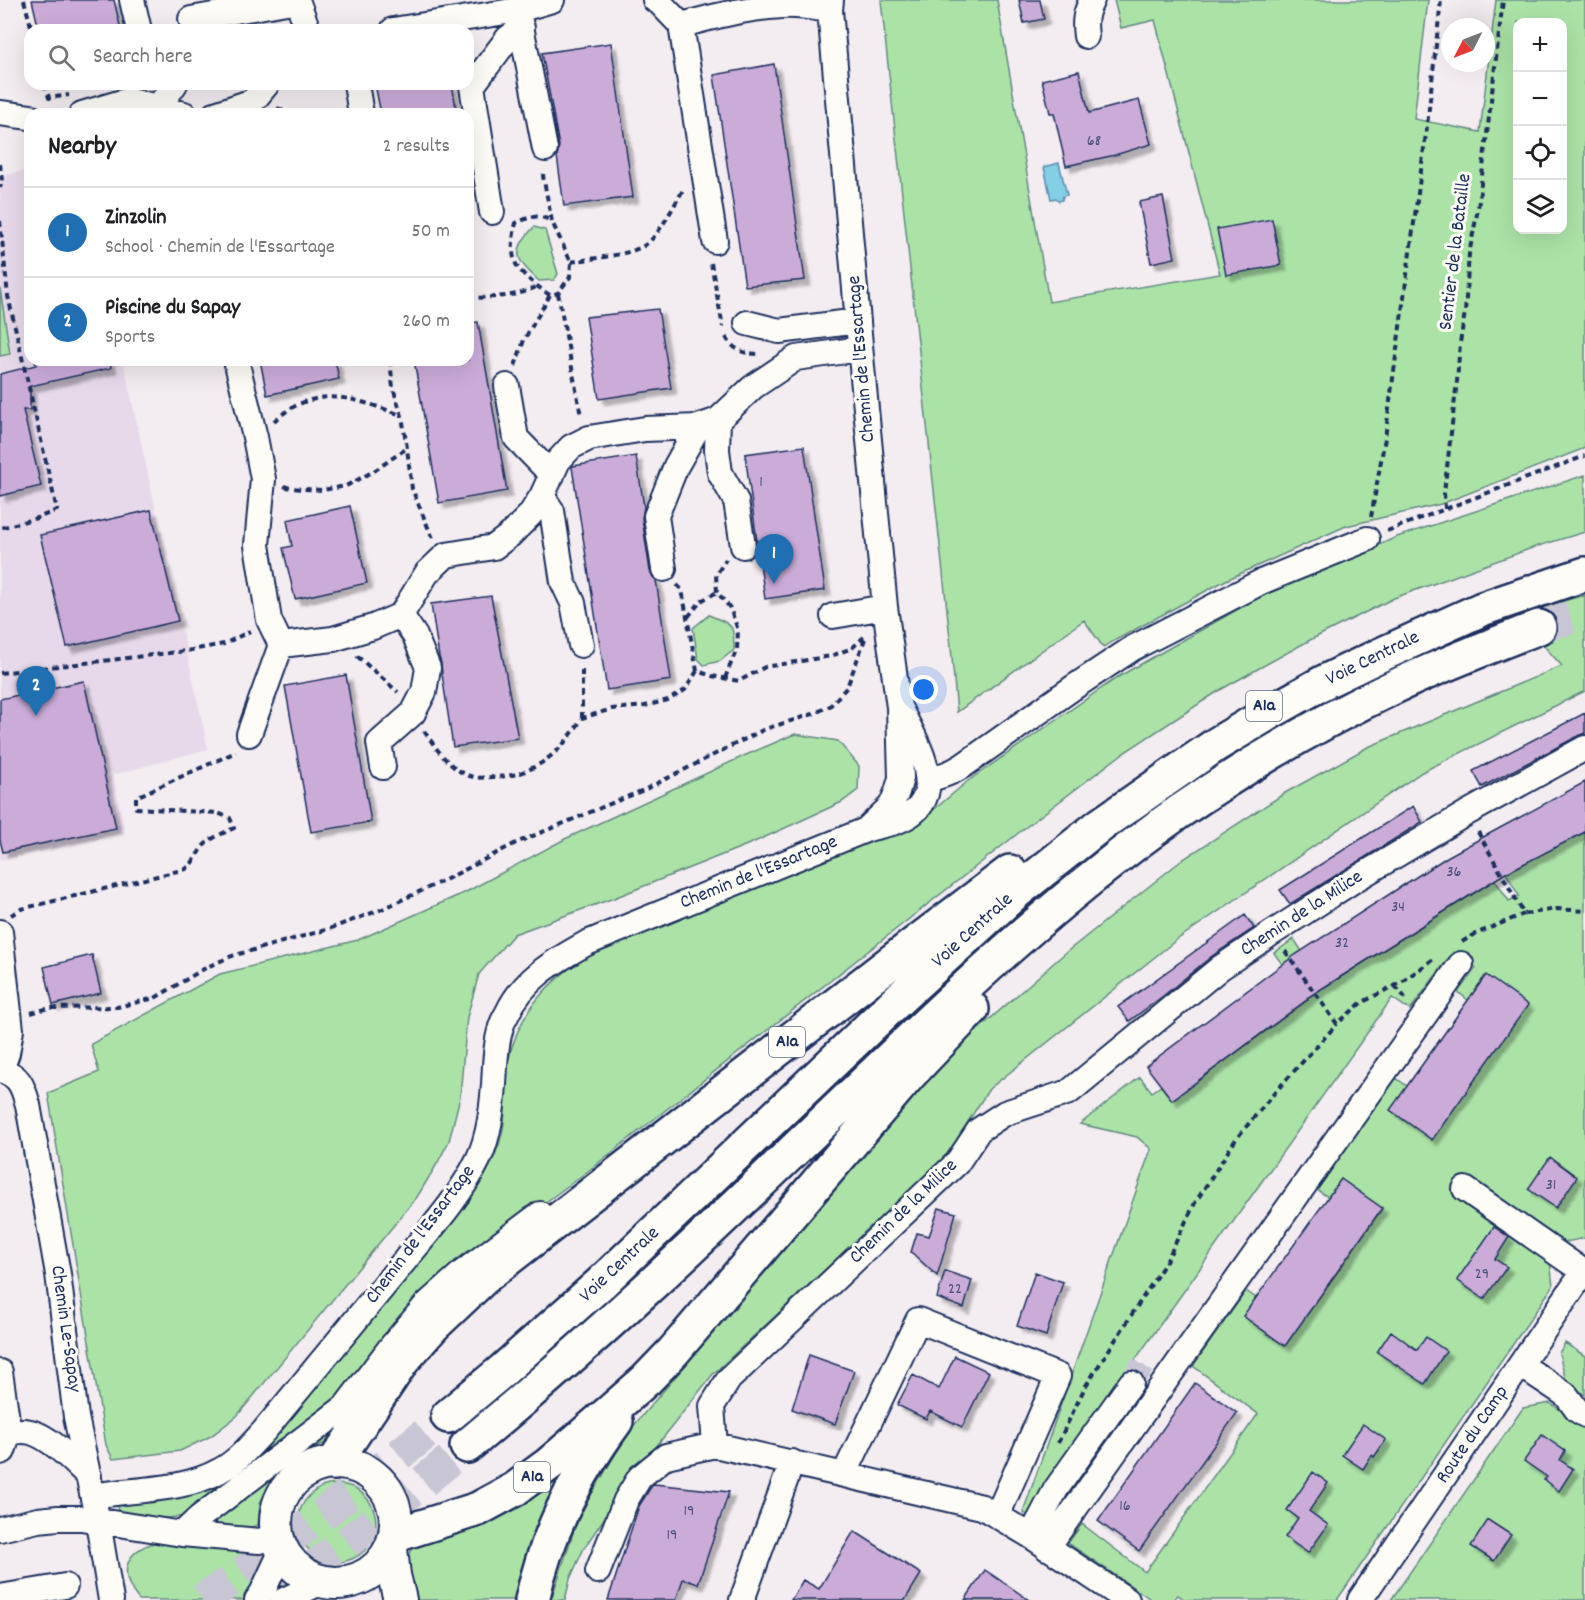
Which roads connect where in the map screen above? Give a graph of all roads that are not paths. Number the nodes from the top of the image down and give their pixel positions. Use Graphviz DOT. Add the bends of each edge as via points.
graph roads {
  1 [pos="132,0"];
  2 [pos="297,0"];
  3 [pos="552,0"];
  4 [pos="657,0"];
  5 [pos="1092,0"];
  6 [pos="828,3"];
  7 [pos="518,13"];
  8 [pos="191,16"];
  9 [pos="138,24"];
  10 [pos="306,24"];
  11 [pos="437,24"];
  12 [pos="681,25"];
  13 [pos="1086,36"];
  14 [pos="474,83"];
  15 [pos="154,90"];
  16 [pos="170,90"];
  17 [pos="262,90"];
  18 [pos="357,90"];
  19 [pos="473,90"];
  20 [pos="75,105"];
  21 [pos="158,107"];
  22 [pos="162,108"];
  23 [pos="233,108"];
  24 [pos="360,108"];
  25 [pos="0,113"];
  26 [pos="24,116"];
  27 [pos="545,149"];
  28 [pos="492,212"];
  29 [pos="715,241"];
  30 [pos="858,321"];
  31 [pos="747,323"];
  32 [pos="860,349"];
  33 [pos="237,366"];
  34 [pos="507,386"];
  35 [pos="708,423"];
  36 [pos="547,485"];
  37 [pos="1367,538"];
  38 [pos="743,546"];
  39 [pos="664,569"];
  40 [pos="1585,574"];
  41 [pos="401,615"];
  42 [pos="833,616"];
  43 [pos="887,616"];
  44 [pos="1451,622"];
  45 [pos="1539,627"];
  46 [pos="281,645"];
  47 [pos="581,645"];
  48 [pos="899,707"];
  49 [pos="249,734"];
  50 [pos="1585,748"];
  51 [pos="382,767"];
  52 [pos="928,779"];
  53 [pos="1228,780"];
  54 [pos="868,829"];
  55 [pos="5,924"];
  56 [pos="1452,955"];
  57 [pos="1,1070"];
  58 [pos="631,1164"];
  59 [pos="1465,1189"];
  60 [pos="1584,1271"];
  61 [pos="1521,1365"];
  62 [pos="0,1372"];
  63 [pos="646,1380"];
  64 [pos="1131,1383"];
  65 [pos="1585,1415"];
  66 [pos="448,1416"];
  67 [pos="4,1426"];
  68 [pos="715,1445"];
  69 [pos="467,1446"];
  70 [pos="792,1462"];
  71 [pos="334,1463"];
  72 [pos="844,1475"];
  73 [pos="91,1486"];
  74 [pos="997,1516"];
  75 [pos="98,1522"];
  76 [pos="0,1529"];
  77 [pos="182,1534"];
  78 [pos="394,1542"];
  79 [pos="1039,1542"];
  80 [pos="280,1543"];
  81 [pos="598,1571"];
  82 [pos="64,1586"];
  83 [pos="337,1589"];
  84 [pos="0,1597"];
  85 [pos="113,1597"];
  86 [pos="257,1600"];
  87 [pos="284,1600"];
  88 [pos="400,1600"];
  89 [pos="532,1600"];
  90 [pos="742,1600"];
  91 [pos="1127,1600"];
  92 [pos="1360,1600"];
  1 -- 9 [label="street"];
  2 -- 8 [label="street"];
  2 -- 10 [label="street"];
  3 -- 7 [label="street"];
  4 -- 12 [label="street"];
  5 -- 13 [label="street" via="1084,22"];
  6 -- 12 [label="street" via="765,7"];
  6 -- 30 [label="street, Chemin de l'Essartage"];
  7 -- 11 [label="street"];
  7 -- 14 [label="street" via="508,38"];
  7 -- 27 [label="street"];
  12 -- 29 [label="street"];
  15 -- 21 [label="street"];
  16 -- 21 [label="street"];
  17 -- 23 [label="street" via="253,101"];
  18 -- 24 [label="street"];
  19 -- 28 [label="street"];
  20 -- 21 [label="street" via="129,99"];
  21 -- 22 [label="street"];
  25 -- 26 [label="street"];
  30 -- 31 [label="street" via="779,332"];
  30 -- 32 [label="street, Chemin de l'Essartage"];
  32 -- 35 [label="street" via="796,358"];
  32 -- 43 [label="street, Chemin de l'Essartage"];
  33 -- 46 [label="street" via="263,479 257,545 269,620"];
  34 -- 36 [label="street" via="516,438"];
  35 -- 36 [label="street" via="589,438 558,461"];
  35 -- 38 [label="street" via="720,473 736,501"];
  35 -- 39 [label="street" via="676,466 656,516"];
  36 -- 41 [label="street" via="530,515 494,548 446,555 427,573"];
  36 -- 47 [label="street" via="563,582 573,603"];
  37 -- 52 [label="street" via="1261,582 1133,648 964,765"];
  40 -- 44 [label="highway, Voie Centrale / A1a"];
  41 -- 46 [label="street" via="333,639"];
  41 -- 51 [label="street" via="416,636 428,668 424,692 413,713 379,743"];
  42 -- 43 [label="street"];
  43 -- 48 [label="street, Chemin de l'Essartage"];
  44 -- 58 [label="highway, A1a" via="1327,674 1245,716 1089,812"];
  44 -- 66 [label="highway, Voie Centrale / A1a" via="1342,673 1217,744 1062,854 900,998 601,1283"];
  45 -- 53 [label="highway, Voie Centrale / A1a" via="1392,688"];
  46 -- 49 [label="street"];
  48 -- 52 [label="street, Chemin de l'Essartage" via="920,751"];
  48 -- 54 [label="street, Chemin de l'Essartage" via="901,778 891,806"];
  50 -- 68 [label="street, Chemin de la Milice" via="1467,813 1272,933 1220,968 1069,1092 1005,1113 979,1130 950,1171 729,1379 712,1406"];
  52 -- 54 [label="street, Chemin de l'Essartage" via="927,793 911,814"];
  53 -- 63 [label="highway, A1a" via="1079,907 998,983 910,1074"];
  53 -- 69 [label="highway, Voie Centrale / A1a" via="1124,852 1030,929 621,1314"];
  54 -- 73 [label="street, Chemin de l'Essartage" via="587,943 535,975 522,988 500,1029 486,1137 465,1183 264,1431 220,1471 190,1484"];
  55 -- 57 [label="street, Chemin Le-Sapay" via="10,1030 8,1053"];
  56 -- 79 [label="street"];
  57 -- 73 [label="street, Chemin Le-Sapay" via="13,1074 28,1105 58,1274 76,1417"];
  58 -- 71 [label="highway, A1a" via="487,1275 433,1326 394,1373"];
  58 -- 77 [label="street" via="541,1214 454,1279 410,1323 345,1407"];
  59 -- 60 [label="street"];
  60 -- 61 [label="street, Route du Camp"];
  61 -- 65 [label="street" via="1566,1395"];
  61 -- 92 [label="street, Route du Camp"];
  62 -- 67 [label="street"];
  63 -- 78 [label="highway, A1a" via="515,1489 478,1509"];
  63 -- 89 [label="highway, A1a" via="575,1486 549,1544"];
  64 -- 79 [label="street" via="1056,1489"];
  67 -- 73 [label="street" via="40,1436 55,1446"];
  68 -- 70 [label="street"];
  68 -- 81 [label="street" via="666,1456 640,1477 626,1500"];
  70 -- 72 [label="street"];
  70 -- 90 [label="street"];
  71 -- 78 [label="main road" via="355,1466 382,1484 397,1521"];
  71 -- 80 [label="main road" via="315,1467 290,1484 279,1501"];
  72 -- 74 [label="street" via="982,1508"];
  72 -- 74 [label="street" via="918,1320 1058,1377"];
  73 -- 75 [label="street, Chemin Le-Sapay"];
  74 -- 79 [label="street"];
  75 -- 76 [label="street" via="58,1518"];
  75 -- 77 [label="street"];
  75 -- 85 [label="street, Chemin Le-Sapay"];
  77 -- 80 [label="street"];
  78 -- 83 [label="main road" via="384,1561 370,1574"];
  78 -- 88 [label="main road" via="394,1575"];
  79 -- 91 [label="street"];
  80 -- 83 [label="main road" via="288,1560 303,1574"];
  80 -- 86 [label="street"];
  82 -- 84 [label="street"];
  83 -- 87 [label="street"];
}
